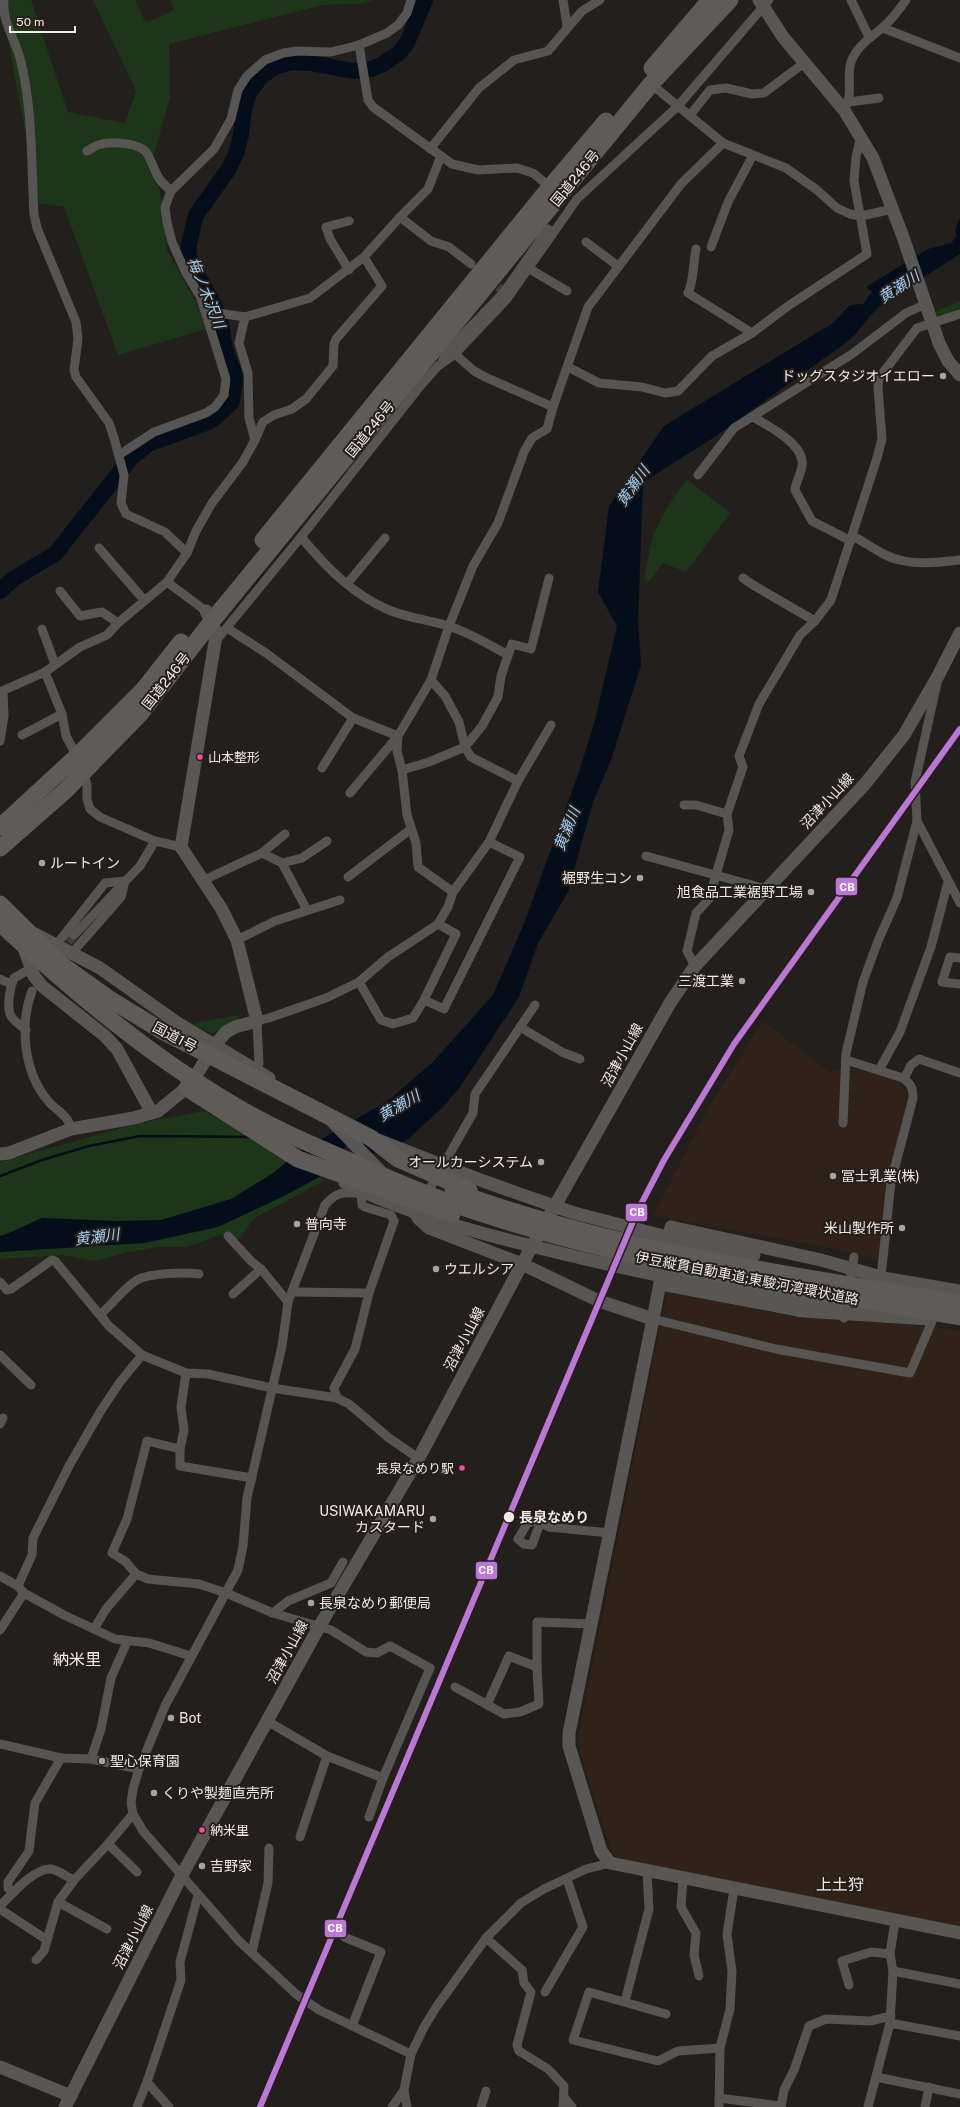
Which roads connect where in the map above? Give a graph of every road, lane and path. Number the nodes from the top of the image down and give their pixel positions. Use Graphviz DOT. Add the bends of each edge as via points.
graph roads {
  1 [pos="4,0"];
  2 [pos="411,0"];
  3 [pos="562,0"];
  4 [pos="600,0"];
  5 [pos="710,0"];
  6 [pos="730,0"];
  7 [pos="852,0"];
  8 [pos="906,0"];
  9 [pos="764,2"];
  10 [pos="567,26"];
  11 [pos="883,28"];
  12 [pos="869,36"];
  13 [pos="359,45"];
  14 [pos="960,58"];
  15 [pos="804,63"];
  16 [pos="651,84"];
  17 [pos="879,98"];
  18 [pos="678,106"];
  19 [pos="847,106"];
  20 [pos="691,114"];
  21 [pos="861,136"];
  22 [pos="723,142"];
  23 [pos="430,149"];
  24 [pos="87,151"];
  25 [pos="441,156"];
  26 [pos="753,156"];
  27 [pos="550,187"];
  28 [pos="172,191"];
  29 [pos="892,209"];
  30 [pos="566,213"];
  31 [pos="861,216"];
  32 [pos="400,217"];
  33 [pos="349,221"];
  34 [pos="586,242"];
  35 [pos="711,247"];
  36 [pos="696,249"];
  37 [pos="364,257"];
  38 [pos="471,264"];
  39 [pos="618,266"];
  40 [pos="528,268"];
  41 [pos="349,270"];
  42 [pos="567,291"];
  43 [pos="925,302"];
  44 [pos="207,311"];
  45 [pos="960,314"];
  46 [pos="245,317"];
  47 [pos="932,322"];
  48 [pos="752,333"];
  49 [pos="455,354"];
  50 [pos="438,366"];
  51 [pos="568,367"];
  52 [pos="960,375"];
  53 [pos="553,407"];
  54 [pos="753,417"];
  55 [pos="255,440"];
  56 [pos="120,457"];
  57 [pos="698,475"];
  58 [pos="301,537"];
  59 [pos="386,538"];
  60 [pos="852,538"];
  61 [pos="99,548"];
  62 [pos="187,553"];
  63 [pos="960,560"];
  64 [pos="549,578"];
  65 [pos="743,578"];
  66 [pos="167,582"];
  67 [pos="347,584"];
  68 [pos="60,591"];
  69 [pos="144,600"];
  70 [pos="215,620"];
  71 [pos="815,621"];
  72 [pos="118,623"];
  73 [pos="449,626"];
  74 [pos="42,629"];
  75 [pos="960,633"];
  76 [pos="508,655"];
  77 [pos="55,664"];
  78 [pos="45,672"];
  79 [pos="938,676"];
  80 [pos="431,680"];
  81 [pos="1,692"];
  82 [pos="62,714"];
  83 [pos="353,718"];
  84 [pos="551,725"];
  85 [pos="22,735"];
  86 [pos="398,736"];
  87 [pos="0,742"];
  88 [pos="465,747"];
  89 [pos="77,756"];
  90 [pos="322,768"];
  91 [pos="402,770"];
  92 [pos="84,773"];
  93 [pos="518,781"];
  94 [pos="350,793"];
  95 [pos="684,805"];
  96 [pos="727,814"];
  97 [pos="917,821"];
  98 [pos="0,827"];
  99 [pos="411,829"];
  100 [pos="285,834"];
  101 [pos="155,841"];
  102 [pos="328,841"];
  103 [pos="489,842"];
  104 [pos="182,847"];
  105 [pos="0,848"];
  106 [pos="262,853"];
  107 [pos="646,856"];
  108 [pos="282,863"];
  109 [pos="716,875"];
  110 [pos="348,877"];
  111 [pos="204,880"];
  112 [pos="125,881"];
  113 [pos="948,882"];
  114 [pos="766,889"];
  115 [pos="452,892"];
  116 [pos="340,900"];
  117 [pos="960,903"];
  118 [pos="0,904"];
  119 [pos="307,910"];
  120 [pos="0,916"];
  121 [pos="0,924"];
  122 [pos="438,924"];
  123 [pos="23,927"];
  124 [pos="74,935"];
  125 [pos="237,940"];
  126 [pos="56,945"];
  127 [pos="24,948"];
  128 [pos="72,953"];
  129 [pos="960,958"];
  130 [pos="695,966"];
  131 [pos="30,969"];
  132 [pos="0,979"];
  133 [pos="359,982"];
  134 [pos="11,984"];
  135 [pos="960,984"];
  136 [pos="32,991"];
  137 [pos="424,1000"];
  138 [pos="535,1005"];
  139 [pos="257,1021"];
  140 [pos="520,1027"];
  141 [pos="26,1030"];
  142 [pos="215,1045"];
  143 [pos="580,1059"];
  144 [pos="846,1060"];
  145 [pos="260,1064"];
  146 [pos="879,1070"];
  147 [pos="960,1073"];
  148 [pos="904,1079"];
  149 [pos="152,1114"];
  150 [pos="843,1123"];
  151 [pos="71,1129"];
  152 [pos="371,1138"];
  153 [pos="0,1154"];
  154 [pos="298,1160"];
  155 [pos="361,1194"];
  156 [pos="403,1194"];
  157 [pos="416,1213"];
  158 [pos="576,1229"];
  159 [pos="228,1236"];
  160 [pos="854,1257"];
  161 [pos="522,1264"];
  162 [pos="262,1269"];
  163 [pos="199,1274"];
  164 [pos="725,1276"];
  165 [pos="881,1276"];
  166 [pos="0,1282"];
  167 [pos="661,1284"];
  168 [pos="960,1291"];
  169 [pos="293,1292"];
  170 [pos="369,1293"];
  171 [pos="233,1294"];
  172 [pos="288,1302"];
  173 [pos="960,1304"];
  174 [pos="100,1315"];
  175 [pos="960,1315"];
  176 [pos="844,1318"];
  177 [pos="653,1319"];
  178 [pos="933,1319"];
  179 [pos="0,1355"];
  180 [pos="142,1356"];
  181 [pos="186,1373"];
  182 [pos="31,1385"];
  183 [pos="272,1388"];
  184 [pos="337,1398"];
  185 [pos="180,1449"];
  186 [pos="418,1458"];
  187 [pos="252,1478"];
  188 [pos="540,1522"];
  189 [pos="610,1532"];
  190 [pos="343,1562"];
  191 [pos="136,1574"];
  192 [pos="0,1576"];
  193 [pos="22,1589"];
  194 [pos="226,1593"];
  195 [pos="273,1613"];
  196 [pos="592,1624"];
  197 [pos="319,1627"];
  198 [pos="94,1629"];
  199 [pos="0,1630"];
  200 [pos="127,1642"];
  201 [pos="190,1656"];
  202 [pos="536,1667"];
  203 [pos="455,1687"];
  204 [pos="488,1705"];
  205 [pos="267,1721"];
  206 [pos="0,1744"];
  207 [pos="327,1756"];
  208 [pos="61,1758"];
  209 [pos="91,1759"];
  210 [pos="139,1769"];
  211 [pos="383,1778"];
  212 [pos="133,1814"];
  213 [pos="369,1817"];
  214 [pos="300,1837"];
  215 [pos="108,1844"];
  216 [pos="269,1848"];
  217 [pos="610,1863"];
  218 [pos="137,1872"];
  219 [pos="647,1872"];
  220 [pos="182,1875"];
  221 [pos="683,1878"];
  222 [pos="567,1879"];
  223 [pos="74,1880"];
  224 [pos="734,1889"];
  225 [pos="14,1892"];
  226 [pos="198,1895"];
  227 [pos="58,1902"];
  228 [pos="0,1906"];
  229 [pos="0,1909"];
  230 [pos="895,1920"];
  231 [pos="106,1929"];
  232 [pos="960,1933"];
  233 [pos="344,1937"];
  234 [pos="486,1938"];
  235 [pos="47,1940"];
  236 [pos="252,1952"];
  237 [pos="890,1954"];
  238 [pos="36,1960"];
  239 [pos="893,1971"];
  240 [pos="699,1976"];
  241 [pos="960,1984"];
  242 [pos="849,1985"];
  243 [pos="545,1992"];
  244 [pos="624,2001"];
  245 [pos="666,2014"];
  246 [pos="890,2020"];
  247 [pos="352,2026"];
  248 [pos="960,2036"];
  249 [pos="720,2048"];
  250 [pos="411,2054"];
  251 [pos="0,2067"];
  252 [pos="876,2077"];
  253 [pos="147,2082"];
  254 [pos="929,2087"];
  255 [pos="404,2090"];
  256 [pos="486,2091"];
  257 [pos="960,2094"];
  258 [pos="564,2097"];
  259 [pos="68,2102"];
  260 [pos="719,2102"];
  261 [pos="781,2106"];
  262 [pos="137,2107"];
  263 [pos="169,2107"];
  264 [pos="392,2107"];
  265 [pos="406,2107"];
  266 [pos="484,2107"];
  267 [pos="563,2107"];
  268 [pos="572,2107"];
  269 [pos="868,2107"];
  270 [pos="925,2107"];
  1 -- 56 [label="street" via="5,20 20,58 28,106 37,228 76,322 76,378 109,424"];
  2 -- 13 [label="street" via="407,13 398,25 387,33"];
  3 -- 10 [label="street"];
  4 -- 10 [label="street" via="582,11"];
  5 -- 27 [label="highway, 国道246号"];
  6 -- 16 [label="highway, 国道246号"];
  7 -- 12 [label="street"];
  8 -- 11 [label="street"];
  9 -- 15 [label="street" via="783,37"];
  9 -- 18 [label="street"];
  10 -- 23 [label="street" via="548,51 514,60 479,88"];
  11 -- 12 [label="street"];
  11 -- 14 [label="street"];
  12 -- 19 [label="street" via="851,63"];
  13 -- 23 [label="street" via="368,100"];
  13 -- 28 [label="street" via="331,52 283,53 264,60 247,76 238,90 232,119 214,149"];
  15 -- 19 [label="street"];
  15 -- 20 [label="street" via="764,93 752,94 726,88 710,90"];
  16 -- 18 [label="street"];
  16 -- 70 [label="highway, 国道246号"];
  17 -- 19 [label="street"];
  18 -- 20 [label="street"];
  18 -- 30 [label="street" via="577,199"];
  19 -- 21 [label="street"];
  20 -- 22 [label="street"];
  21 -- 29 [label="street" via="873,158"];
  21 -- 31 [label="street" via="854,181"];
  22 -- 26 [label="street"];
  22 -- 39 [label="street" via="681,184"];
  23 -- 25 [label="street"];
  24 -- 28 [label="street" via="98,145 115,142 144,150 158,180"];
  25 -- 27 [label="street" via="452,164 478,170 518,168 533,173"];
  25 -- 32 [label="street" via="428,189"];
  26 -- 31 [label="street" via="786,168 837,208"];
  26 -- 35 [label="street" via="728,202"];
  27 -- 70 [label="highway, 国道246号"];
  28 -- 44 [label="street" via="165,207 172,242"];
  29 -- 31 [label="street"];
  29 -- 43 [label="street"];
  30 -- 40 [label="street"];
  30 -- 50 [label="street" via="559,213 504,292 453,345"];
  31 -- 48 [label="street" via="867,254"];
  32 -- 37 [label="street"];
  32 -- 38 [label="street" via="431,241 449,247"];
  33 -- 41 [label="street" via="326,227 330,240"];
  34 -- 39 [label="street"];
  36 -- 48 [label="street" via="692,284 688,293"];
  37 -- 41 [label="street"];
  37 -- 55 [label="street" via="382,286 336,339 333,366 306,399 292,409 263,422"];
  39 -- 51 [label="street" via="583,316"];
  40 -- 42 [label="street"];
  40 -- 49 [label="street" via="507,299"];
  41 -- 46 [label="street" via="310,298"];
  43 -- 47 [label="street"];
  43 -- 54 [label="street" via="906,313 852,354"];
  44 -- 46 [label="street"];
  44 -- 56 [label="street" via="226,379 224,395 215,407 206,413 154,432"];
  45 -- 47 [label="street"];
  46 -- 55 [label="street" via="239,343 248,373 249,418"];
  47 -- 52 [label="street" via="948,361"];
  47 -- 60 [label="street" via="912,333 879,378 882,439"];
  48 -- 51 [label="street" via="712,356 678,391 665,393 642,387 599,383"];
  49 -- 50 [label="street"];
  49 -- 53 [label="street" via="485,377"];
  50 -- 58 [label="street"];
  51 -- 53 [label="street"];
  53 -- 73 [label="street" via="547,429 532,438 524,452 498,523 473,566"];
  54 -- 57 [label="street" via="734,428"];
  54 -- 60 [label="street" via="782,434 801,456 803,464 795,490 812,521"];
  55 -- 62 [label="street" via="243,462 212,504"];
  56 -- 62 [label="street" via="124,475 121,503 126,514 165,532"];
  58 -- 67 [label="street" via="328,569"];
  58 -- 70 [label="street"];
  59 -- 67 [label="street"];
  60 -- 63 [label="street" via="900,560 917,563"];
  60 -- 71 [label="street" via="831,600"];
  61 -- 69 [label="street"];
  62 -- 66 [label="street"];
  64 -- 76 [label="street" via="530,649 512,644"];
  65 -- 71 [label="street"];
  66 -- 69 [label="street"];
  66 -- 70 [label="street"];
  67 -- 73 [label="street" via="390,611"];
  68 -- 72 [label="street" via="80,616 102,612"];
  69 -- 72 [label="street"];
  70 -- 83 [label="street" via="266,653"];
  70 -- 89 [label="highway, 国道246号"];
  70 -- 92 [label="highway, 国道246号" via="140,714"];
  70 -- 104 [label="street" via="215,642"];
  71 -- 96 [label="street" via="800,635 759,704 739,756 743,767"];
  72 -- 77 [label="street" via="107,635 80,647"];
  73 -- 76 [label="street"];
  73 -- 80 [label="street"];
  74 -- 77 [label="street"];
  75 -- 79 [label="street, 沼津小山線"];
  76 -- 88 [label="street" via="498,696 482,726"];
  77 -- 78 [label="street"];
  78 -- 81 [label="street"];
  78 -- 82 [label="street"];
  79 -- 97 [label="street" via="915,782"];
  79 -- 114 [label="street, 沼津小山線" via="904,735 865,784"];
  80 -- 86 [label="street"];
  80 -- 88 [label="street" via="449,703"];
  81 -- 87 [label="street" via="4,716"];
  82 -- 85 [label="street"];
  82 -- 89 [label="street" via="66,736"];
  83 -- 86 [label="street"];
  83 -- 90 [label="street"];
  84 -- 93 [label="street"];
  86 -- 91 [label="street" via="397,751"];
  86 -- 94 [label="street"];
  88 -- 91 [label="street"];
  88 -- 93 [label="street" via="471,756"];
  89 -- 98 [label="highway, 国道246号"];
  91 -- 99 [label="street"];
  92 -- 101 [label="street" via="90,809 100,817"];
  92 -- 105 [label="highway, 国道246号"];
  93 -- 103 [label="street"];
  95 -- 96 [label="street" via="696,805"];
  96 -- 109 [label="street" via="729,830"];
  97 -- 113 [label="street"];
  97 -- 144 [label="street" via="897,898 863,982"];
  99 -- 110 [label="street"];
  99 -- 115 [label="street" via="416,844 418,867"];
  100 -- 106 [label="street"];
  101 -- 104 [label="street"];
  101 -- 112 [label="street" via="140,866"];
  102 -- 108 [label="street" via="302,858"];
  103 -- 115 [label="street"];
  103 -- 137 [label="street" via="520,857 444,1009"];
  104 -- 111 [label="street"];
  106 -- 108 [label="street"];
  106 -- 111 [label="street"];
  107 -- 109 [label="street"];
  108 -- 119 [label="street"];
  109 -- 114 [label="street"];
  109 -- 130 [label="street" via="709,899 696,913 687,951"];
  111 -- 125 [label="street"];
  112 -- 124 [label="street"];
  112 -- 126 [label="street" via="105,883"];
  112 -- 128 [label="street" via="121,897"];
  113 -- 117 [label="street"];
  113 -- 146 [label="street" via="931,947 913,997 900,1032"];
  114 -- 130 [label="street, 沼津小山線"];
  115 -- 122 [label="street" via="448,907"];
  116 -- 119 [label="street"];
  118 -- 123 [label="highway, 国道1号"];
  119 -- 125 [label="street" via="275,921"];
  120 -- 158 [label="highway, 伊豆縦貫自動車道;東駿河湾環状道路, bridge" via="95,1000 151,1044 241,1099 287,1123 402,1173 463,1195"];
  121 -- 127 [label="highway, 国道1号"];
  121 -- 164 [label="highway, 伊豆縦貫自動車道;東駿河湾環状道路, bridge" via="92,1004 149,1048 241,1109 295,1137 420,1192 480,1213 563,1238"];
  122 -- 133 [label="street" via="388,957"];
  122 -- 137 [label="street" via="456,934"];
  123 -- 126 [label="street"];
  123 -- 152 [label="highway, 国道1号, bridge" via="68,969 108,998 162,1031"];
  125 -- 139 [label="street"];
  126 -- 128 [label="street"];
  127 -- 131 [label="street"];
  127 -- 154 [label="highway, 国道1号, bridge" via="146,1056 191,1092"];
  128 -- 142 [label="street" via="100,968 176,1022"];
  129 -- 135 [label="street" via="950,957 942,982"];
  130 -- 161 [label="street, 沼津小山線" via="670,1003"];
  131 -- 134 [label="street" via="14,978"];
  131 -- 149 [label="street" via="42,986 105,1036 117,1049"];
  132 -- 134 [label="street"];
  133 -- 137 [label="street" via="381,1020 393,1024 413,1018"];
  133 -- 139 [label="street" via="326,998"];
  134 -- 141 [label="street" via="10,1014"];
  136 -- 141 [label="street" via="28,1001"];
  138 -- 140 [label="street"];
  139 -- 142 [label="street" via="226,1032"];
  139 -- 145 [label="street"];
  140 -- 143 [label="street" via="562,1052"];
  140 -- 157 [label="street" via="475,1094 472,1113"];
  141 -- 151 [label="street" via="30,1071 38,1088 70,1122"];
  142 -- 149 [label="street" via="190,1085"];
  142 -- 156 [label="street, bridge" via="326,1114"];
  144 -- 146 [label="street"];
  144 -- 150 [label="street"];
  146 -- 148 [label="street"];
  147 -- 148 [label="street" via="919,1059 911,1065"];
  148 -- 165 [label="street" via="913,1089 913,1098 890,1182"];
  149 -- 151 [label="street"];
  151 -- 153 [label="street" via="9,1153"];
  152 -- 158 [label="highway, 国道1号, bridge" via="398,1159 455,1185"];
  152 -- 165 [label="street, bridge" via="387,1142 483,1182 574,1213 683,1241 844,1272"];
  154 -- 164 [label="highway, 国道1号, bridge" via="423,1206 474,1221 613,1256"];
  154 -- 175 [label="street, bridge" via="371,1196 433,1219 630,1270 720,1289 789,1299"];
  155 -- 156 [label="street" via="388,1202"];
  155 -- 169 [label="street" via="341,1192 333,1195 325,1205"];
  155 -- 170 [label="street" via="362,1205 391,1215 394,1221"];
  156 -- 157 [label="street"];
  157 -- 161 [label="street" via="429,1228"];
  158 -- 173 [label="highway, 伊豆縦貫自動車道;東駿河湾環状道路, bridge" via="685,1255"];
  159 -- 162 [label="street"];
  160 -- 176 [label="street, bridge"];
  161 -- 177 [label="street" via="600,1301"];
  161 -- 186 [label="street, 沼津小山線"];
  162 -- 171 [label="street"];
  162 -- 172 [label="street"];
  163 -- 174 [label="street" via="187,1272 137,1280"];
  164 -- 175 [label="highway, 伊豆縦貫自動車道;東駿河湾環状道路, bridge"];
  165 -- 167 [label="street" via="671,1227"];
  165 -- 168 [label="street"];
  166 -- 174 [label="street" via="7,1290 11,1289 52,1260"];
  167 -- 177 [label="street"];
  167 -- 178 [label="street" via="804,1311"];
  169 -- 170 [label="street"];
  169 -- 172 [label="street"];
  170 -- 184 [label="street" via="355,1349 334,1388"];
  172 -- 183 [label="street" via="282,1346"];
  174 -- 180 [label="street"];
  175 -- 178 [label="street"];
  177 -- 178 [label="street" via="776,1349 910,1373"];
  177 -- 189 [label="street"];
  179 -- 182 [label="street"];
  180 -- 181 [label="street"];
  180 -- 193 [label="street" via="100,1412 69,1466 32,1538 32,1555"];
  181 -- 183 [label="street" via="208,1374"];
  181 -- 185 [label="street" via="181,1407 184,1430"];
  183 -- 184 [label="street"];
  183 -- 187 [label="street"];
  184 -- 186 [label="street" via="349,1404 389,1438"];
  185 -- 187 [label="street" via="180,1466"];
  185 -- 191 [label="street" via="147,1441 127,1519 112,1553 126,1562"];
  186 -- 197 [label="street, 沼津小山線"];
  187 -- 194 [label="street" via="238,1570"];
  188 -- 189 [label="street" via="549,1527"];
  189 -- 196 [label="street"];
  190 -- 195 [label="street" via="331,1583 288,1602"];
  191 -- 194 [label="street" via="161,1582 198,1584"];
  191 -- 198 [label="street" via="106,1609"];
  192 -- 193 [label="street"];
  193 -- 198 [label="street"];
  193 -- 199 [label="street"];
  194 -- 195 [label="street"];
  194 -- 201 [label="street"];
  195 -- 197 [label="street"];
  196 -- 202 [label="street" via="537,1622"];
  196 -- 217 [label="street" via="569,1733 569,1746 601,1851"];
  197 -- 205 [label="street, 沼津小山線"];
  197 -- 211 [label="street" via="331,1630 366,1652 377,1653 390,1646 430,1668"];
  198 -- 200 [label="street"];
  200 -- 201 [label="street" via="149,1643"];
  200 -- 209 [label="street" via="111,1678"];
  201 -- 210 [label="street" via="164,1706"];
  202 -- 204 [label="street" via="509,1656"];
  202 -- 204 [label="street" via="539,1704 520,1712 504,1714"];
  203 -- 204 [label="street"];
  205 -- 207 [label="street"];
  205 -- 220 [label="street, 沼津小山線"];
  206 -- 208 [label="street"];
  207 -- 211 [label="street"];
  207 -- 214 [label="street"];
  208 -- 209 [label="street"];
  208 -- 225 [label="street" via="36,1803 28,1851 8,1882 8,1888"];
  209 -- 210 [label="street"];
  210 -- 212 [label="street" via="131,1803"];
  211 -- 213 [label="street"];
  212 -- 215 [label="street"];
  212 -- 220 [label="street" via="140,1827"];
  215 -- 218 [label="street"];
  215 -- 223 [label="street"];
  216 -- 236 [label="street" via="268,1883"];
  217 -- 219 [label="street"];
  217 -- 222 [label="street" via="586,1869"];
  219 -- 221 [label="street"];
  219 -- 244 [label="street" via="648,1909"];
  220 -- 226 [label="street"];
  220 -- 259 [label="street, 沼津小山線"];
  221 -- 224 [label="street"];
  221 -- 240 [label="street" via="681,1907 696,1932 694,1955"];
  222 -- 234 [label="street" via="521,1903"];
  222 -- 243 [label="street" via="583,1927"];
  223 -- 225 [label="street" via="51,1869 42,1870"];
  223 -- 227 [label="street"];
  224 -- 230 [label="street"];
  224 -- 249 [label="street" via="727,1934 732,1971 730,2009"];
  225 -- 228 [label="street"];
  226 -- 236 [label="street"];
  226 -- 253 [label="street" via="180,1962 181,1980"];
  227 -- 231 [label="street"];
  227 -- 235 [label="street"];
  229 -- 235 [label="street"];
  230 -- 232 [label="street"];
  230 -- 237 [label="street"];
  233 -- 247 [label="street" via="381,1952"];
  234 -- 250 [label="street" via="434,2011"];
  234 -- 258 [label="street" via="522,1970 524,1983 531,1992 517,2045 519,2050 548,2068 564,2086"];
  235 -- 238 [label="street" via="44,1951"];
  236 -- 247 [label="street" via="296,1994 319,2010"];
  237 -- 239 [label="street"];
  237 -- 242 [label="street" via="871,1952 842,1961"];
  239 -- 241 [label="street"];
  239 -- 246 [label="street"];
  244 -- 245 [label="street"];
  244 -- 249 [label="street" via="589,1992 574,2040 658,2061 678,2051"];
  246 -- 248 [label="street"];
  246 -- 252 [label="street"];
  246 -- 261 [label="street" via="826,2019 809,2026 794,2070 784,2090"];
  247 -- 250 [label="street"];
  249 -- 260 [label="street"];
  250 -- 255 [label="street"];
  251 -- 259 [label="street"];
  252 -- 254 [label="street"];
  252 -- 269 [label="street"];
  253 -- 262 [label="street"];
  253 -- 263 [label="street"];
  254 -- 257 [label="street"];
  254 -- 270 [label="street"];
  255 -- 264 [label="street"];
  255 -- 265 [label="street"];
  256 -- 266 [label="street"];
  258 -- 267 [label="street"];
  258 -- 268 [label="street"];
  260 -- 261 [label="street"];
}
